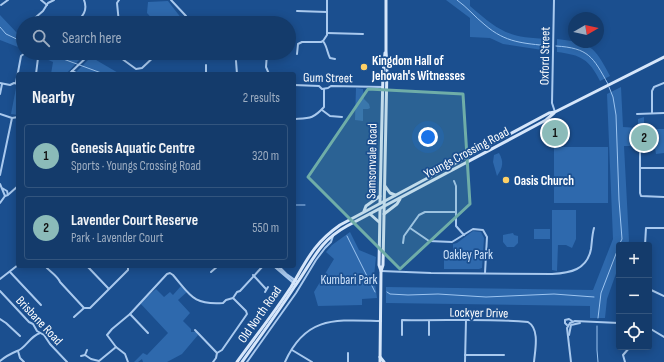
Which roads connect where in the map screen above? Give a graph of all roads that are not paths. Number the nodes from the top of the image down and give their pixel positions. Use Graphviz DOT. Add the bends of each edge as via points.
graph roads {
  1 [pos="8,0"];
  2 [pos="41,0"];
  3 [pos="54,0"];
  4 [pos="84,0"];
  5 [pos="119,0"];
  6 [pos="171,0"];
  7 [pos="327,0"];
  8 [pos="386,0"];
  9 [pos="554,0"];
  10 [pos="1,5"];
  11 [pos="47,5"];
  12 [pos="297,11"];
  13 [pos="327,12"];
  14 [pos="37,16"];
  15 [pos="82,16"];
  16 [pos="118,16"];
  17 [pos="186,16"];
  18 [pos="327,33"];
  19 [pos="363,34"];
  20 [pos="322,41"];
  21 [pos="386,51"];
  22 [pos="297,54"];
  23 [pos="664,56"];
  24 [pos="335,59"];
  25 [pos="20,60"];
  26 [pos="38,60"];
  27 [pos="83,60"];
  28 [pos="124,60"];
  29 [pos="151,60"];
  30 [pos="266,60"];
  31 [pos="236,61"];
  32 [pos="206,65"];
  33 [pos="72,71"];
  34 [pos="19,72"];
  35 [pos="36,72"];
  36 [pos="206,72"];
  37 [pos="237,72"];
  38 [pos="267,72"];
  39 [pos="16,83"];
  40 [pos="664,83"];
  41 [pos="1,84"];
  42 [pos="296,85"];
  43 [pos="382,87"];
  44 [pos="387,87"];
  45 [pos="324,88"];
  46 [pos="0,94"];
  47 [pos="322,110"];
  48 [pos="555,112"];
  49 [pos="652,113"];
  50 [pos="664,113"];
  51 [pos="0,114"];
  52 [pos="637,114"];
  53 [pos="16,117"];
  54 [pos="342,117"];
  55 [pos="12,118"];
  56 [pos="296,119"];
  57 [pos="640,152"];
  58 [pos="640,168"];
  59 [pos="664,168"];
  60 [pos="0,176"];
  61 [pos="454,181"];
  62 [pos="0,184"];
  63 [pos="385,186"];
  64 [pos="2,188"];
  65 [pos="16,188"];
  66 [pos="8,194"];
  67 [pos="396,195"];
  68 [pos="5,196"];
  69 [pos="380,196"];
  70 [pos="664,197"];
  71 [pos="400,198"];
  72 [pos="384,201"];
  73 [pos="0,203"];
  74 [pos="380,203"];
  75 [pos="384,206"];
  76 [pos="380,209"];
  77 [pos="364,211"];
  78 [pos="456,212"];
  79 [pos="370,214"];
  80 [pos="384,214"];
  81 [pos="379,222"];
  82 [pos="410,228"];
  83 [pos="594,228"];
  84 [pos="664,228"];
  85 [pos="333,235"];
  86 [pos="464,235"];
  87 [pos="644,242"];
  88 [pos="403,244"];
  89 [pos="16,266"];
  90 [pos="47,268"];
  91 [pos="89,268"];
  92 [pos="127,268"];
  93 [pos="216,268"];
  94 [pos="261,268"];
  95 [pos="277,268"];
  96 [pos="280,268"];
  97 [pos="381,271"];
  98 [pos="10,272"];
  99 [pos="211,272"];
  100 [pos="485,273"];
  101 [pos="253,275"];
  102 [pos="0,279"];
  103 [pos="294,281"];
  104 [pos="297,284"];
  105 [pos="108,289"];
  106 [pos="652,290"];
  107 [pos="0,291"];
  108 [pos="265,292"];
  109 [pos="664,296"];
  110 [pos="233,298"];
  111 [pos="41,305"];
  112 [pos="84,308"];
  113 [pos="130,314"];
  114 [pos="74,317"];
  115 [pos="0,319"];
  116 [pos="381,320"];
  117 [pos="466,320"];
  118 [pos="429,321"];
  119 [pos="616,323"];
  120 [pos="35,328"];
  121 [pos="194,329"];
  122 [pos="652,330"];
  123 [pos="40,333"];
  124 [pos="148,333"];
  125 [pos="34,335"];
  126 [pos="402,335"];
  127 [pos="429,335"];
  128 [pos="20,336"];
  129 [pos="664,337"];
  130 [pos="116,347"];
  131 [pos="87,350"];
  132 [pos="292,350"];
  133 [pos="627,350"];
  134 [pos="18,351"];
  135 [pos="217,353"];
  136 [pos="348,353"];
  137 [pos="85,355"];
  138 [pos="465,355"];
  139 [pos="504,355"];
  140 [pos="81,356"];
  141 [pos="380,357"];
  142 [pos="0,361"];
  143 [pos="24,362"];
  144 [pos="67,362"];
  145 [pos="128,362"];
  146 [pos="213,362"];
  147 [pos="237,362"];
  148 [pos="242,362"];
  149 [pos="246,362"];
  150 [pos="286,362"];
  151 [pos="312,362"];
  152 [pos="348,362"];
  153 [pos="380,362"];
  154 [pos="384,362"];
  155 [pos="465,362"];
  156 [pos="534,362"];
  157 [pos="571,362"];
  158 [pos="625,362"];
  1 -- 10 [label="street"];
  2 -- 11 [label="street"];
  3 -- 11 [label="street"];
  4 -- 15 [label="street" via="86,12"];
  5 -- 16 [label="street"];
  6 -- 17 [label="street"];
  7 -- 13 [label="street"];
  8 -- 21 [label="main road, Samsonvale Road"];
  9 -- 48 [label="street, Oxford Street" via="552,103"];
  11 -- 14 [label="street"];
  12 -- 13 [label="street"];
  13 -- 18 [label="street"];
  18 -- 19 [label="street"];
  18 -- 20 [label="street"];
  20 -- 22 [label="street" via="298,44"];
  20 -- 24 [label="street" via="326,44 330,58"];
  21 -- 43 [label="main road, Samsonvale Road"];
  21 -- 44 [label="main road, Samsonvale Road"];
  23 -- 48 [label="main road, Youngs Crossing Road"];
  25 -- 34 [label="street"];
  26 -- 35 [label="street"];
  27 -- 33 [label="street"];
  28 -- 29 [label="street" via="136,69 142,68"];
  30 -- 38 [label="street"];
  31 -- 37 [label="street"];
  32 -- 36 [label="street"];
  39 -- 41 [label="street"];
  40 -- 49 [label="street" via="654,87 652,91"];
  41 -- 46 [label="street"];
  42 -- 45 [label="street, Gum Street"];
  43 -- 44 [label="street, Gum Street"];
  43 -- 45 [label="street, Gum Street"];
  43 -- 69 [label="main road, Samsonvale Road"];
  44 -- 63 [label="main road, Samsonvale Road"];
  45 -- 47 [label="street" via="325,103"];
  47 -- 54 [label="street" via="330,116"];
  47 -- 56 [label="street" via="311,118"];
  48 -- 67 [label="main road, Youngs Crossing Road"];
  48 -- 71 [label="main road, Youngs Crossing Road" via="546,120"];
  49 -- 50 [label="street"];
  49 -- 52 [label="street"];
  51 -- 55 [label="street"];
  53 -- 55 [label="street"];
  55 -- 60 [label="street"];
  57 -- 58 [label="street"];
  58 -- 59 [label="street"];
  58 -- 70 [label="street" via="641,196"];
  61 -- 78 [label="street"];
  62 -- 64 [label="street"];
  63 -- 67 [label="main road" via="390,193"];
  63 -- 72 [label="main road, Samsonvale Road"];
  64 -- 66 [label="street" via="6,189"];
  64 -- 68 [label="street"];
  65 -- 66 [label="street"];
  66 -- 68 [label="street"];
  67 -- 72 [label="main road, Youngs Crossing Road"];
  68 -- 73 [label="street"];
  69 -- 74 [label="main road, Samsonvale Road"];
  69 -- 77 [label="main road" via="366,206"];
  71 -- 75 [label="main road, Youngs Crossing Road"];
  71 -- 80 [label="main road" via="397,204"];
  72 -- 74 [label="main road, Old North Road"];
  72 -- 75 [label="main road, Samsonvale Road"];
  74 -- 76 [label="main road, Samsonvale Road"];
  74 -- 77 [label="main road, Old North Road"];
  75 -- 76 [label="main road, Old North Road"];
  75 -- 80 [label="main road, Samsonvale Road"];
  76 -- 79 [label="main road, Old North Road"];
  76 -- 81 [label="main road, Samsonvale Road"];
  77 -- 103 [label="main road, Old North Road" via="323,238"];
  78 -- 82 [label="street" via="425,212 419,215"];
  78 -- 86 [label="street" via="456,226"];
  79 -- 81 [label="main road"];
  79 -- 85 [label="main road, Old North Road"];
  80 -- 97 [label="main road, Samsonvale Road"];
  81 -- 97 [label="main road, Samsonvale Road"];
  82 -- 86 [label="street" via="429,241 452,242"];
  82 -- 88 [label="street" via="404,236"];
  83 -- 100 [label="street" via="588,258 570,273"];
  84 -- 87 [label="street" via="646,228"];
  85 -- 104 [label="main road, Old North Road" via="316,253"];
  85 -- 149 [label="street, Old North Road" via="332,242 318,257"];
  86 -- 100 [label="street" via="475,229 481,229 486,233"];
  89 -- 98 [label="street"];
  90 -- 112 [label="street"];
  91 -- 105 [label="street"];
  92 -- 105 [label="street"];
  93 -- 99 [label="street"];
  94 -- 101 [label="street"];
  95 -- 103 [label="street"];
  96 -- 103 [label="street"];
  97 -- 100 [label="street"];
  97 -- 116 [label="main road, Samsonvale Road"];
  98 -- 102 [label="street"];
  98 -- 111 [label="street"];
  101 -- 108 [label="street" via="267,288"];
  101 -- 110 [label="street"];
  103 -- 104 [label="street"];
  103 -- 147 [label="main road, Old North Road"];
  104 -- 148 [label="main road, Old North Road"];
  105 -- 112 [label="street" via="90,308"];
  106 -- 109 [label="street"];
  107 -- 120 [label="street, Brisbane Road"];
  110 -- 113 [label="street" via="223,303 200,302 194,299 170,273"];
  110 -- 135 [label="street" via="247,314 222,350"];
  112 -- 114 [label="street"];
  113 -- 124 [label="street"];
  113 -- 130 [label="street" via="107,335"];
  115 -- 128 [label="street"];
  116 -- 132 [label="street" via="334,320 322,323 305,334"];
  116 -- 141 [label="main road, Samsonvale Road"];
  117 -- 118 [label="street, Lockyer Drive"];
  117 -- 138 [label="street"];
  117 -- 156 [label="street, Lockyer Drive" via="528,322 535,334"];
  118 -- 126 [label="street, Lockyer Drive" via="402,320"];
  118 -- 127 [label="street"];
  119 -- 157 [label="street" via="570,324"];
  120 -- 123 [label="street, Brisbane Road"];
  120 -- 125 [label="street"];
  121 -- 135 [label="street"];
  122 -- 129 [label="street"];
  123 -- 125 [label="street"];
  123 -- 144 [label="street, Brisbane Road"];
  125 -- 134 [label="street"];
  130 -- 137 [label="street" via="99,361"];
  130 -- 145 [label="street" via="125,354"];
  131 -- 137 [label="street"];
  132 -- 150 [label="street"];
  132 -- 151 [label="street"];
  133 -- 158 [label="street" via="623,355"];
  134 -- 142 [label="street" via="6,355"];
  134 -- 143 [label="street"];
  135 -- 146 [label="street"];
  136 -- 152 [label="street"];
  137 -- 140 [label="street"];
  138 -- 139 [label="street"];
  138 -- 155 [label="street"];
  141 -- 153 [label="main road, Samsonvale Road"];
  141 -- 154 [label="main road"];
}
